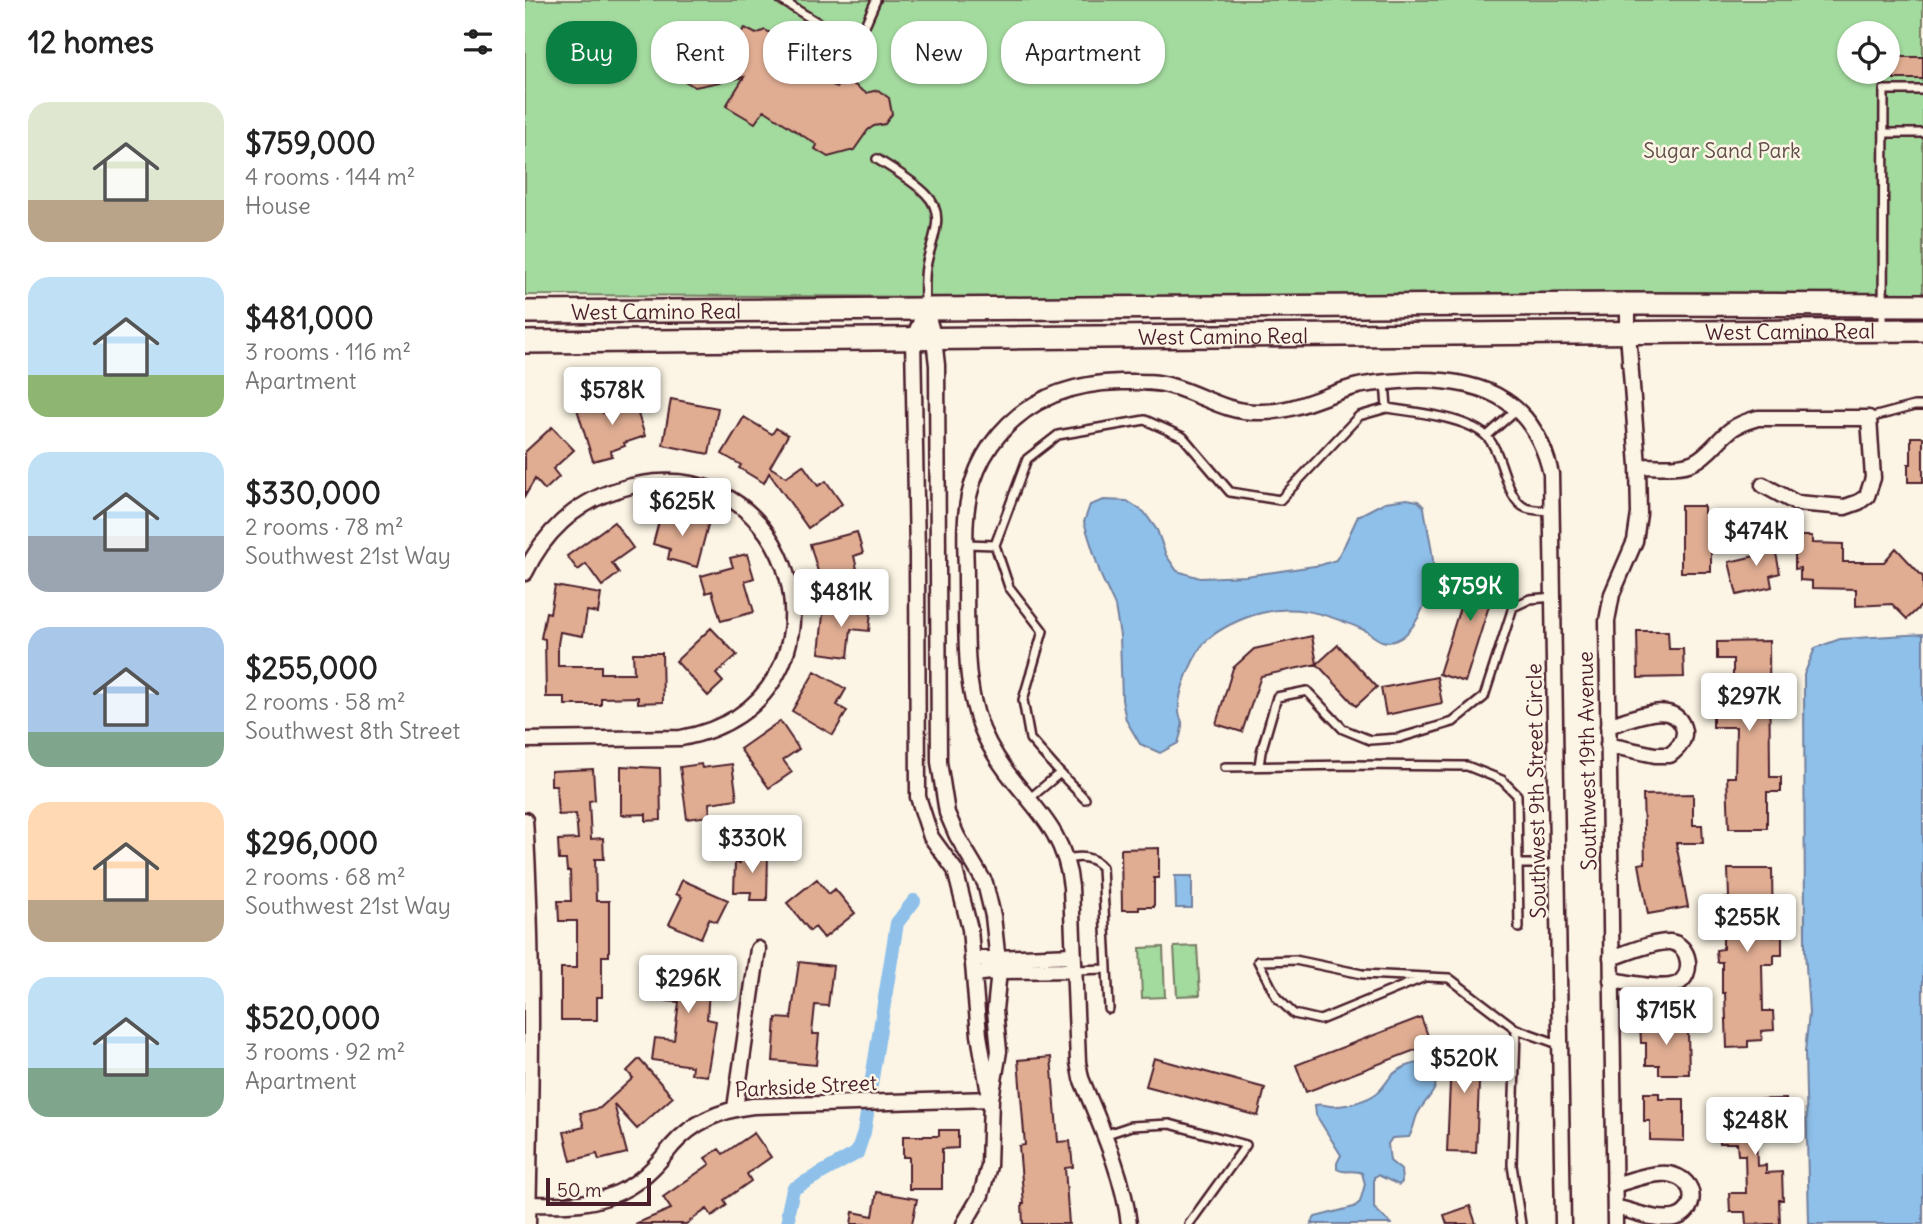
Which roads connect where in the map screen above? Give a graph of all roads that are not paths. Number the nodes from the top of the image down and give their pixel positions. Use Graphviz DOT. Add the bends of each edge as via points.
graph roads {
  1 [pos="781,0"];
  2 [pos="875,0"];
  3 [pos="1923,90"];
  4 [pos="1884,133"];
  5 [pos="1923,133"];
  6 [pos="877,159"];
  7 [pos="1628,304"];
  8 [pos="1884,304"];
  9 [pos="1923,305"];
  10 [pos="926,310"];
  11 [pos="525,313"];
  12 [pos="1923,330"];
  13 [pos="1883,331"];
  14 [pos="1628,334"];
  15 [pos="913,339"];
  16 [pos="934,339"];
  17 [pos="525,342"];
  18 [pos="1385,382"];
  19 [pos="1923,406"];
  20 [pos="1387,408"];
  21 [pos="1516,410"];
  22 [pos="1869,418"];
  23 [pos="1487,436"];
  24 [pos="1638,466"];
  25 [pos="1763,485"];
  26 [pos="1553,511"];
  27 [pos="966,544"];
  28 [pos="995,545"];
  29 [pos="525,573"];
  30 [pos="1554,597"];
  31 [pos="1608,726"];
  32 [pos="525,740"];
  33 [pos="1608,745"];
  34 [pos="1259,766"];
  35 [pos="1226,767"];
  36 [pos="1060,773"];
  37 [pos="1029,799"];
  38 [pos="1085,799"];
  39 [pos="525,820"];
  40 [pos="1067,859"];
  41 [pos="1518,864"];
  42 [pos="1558,864"];
  43 [pos="1519,928"];
  44 [pos="758,948"];
  45 [pos="1611,958"];
  46 [pos="1073,962"];
  47 [pos="999,965"];
  48 [pos="973,967"];
  49 [pos="1107,969"];
  50 [pos="1425,976"];
  51 [pos="1611,980"];
  52 [pos="1109,1009"];
  53 [pos="1516,1029"];
  54 [pos="1561,1045"];
  55 [pos="991,1099"];
  56 [pos="735,1108"];
  57 [pos="1103,1135"];
  58 [pos="1614,1185"];
  59 [pos="528,1204"];
  60 [pos="1615,1207"];
  61 [pos="528,1224"];
  62 [pos="964,1224"];
  63 [pos="1129,1224"];
  64 [pos="1189,1224"];
  65 [pos="1521,1224"];
  66 [pos="1563,1224"];
  67 [pos="1615,1224"];
  1 -- 2 [label="lane" via="856,46"];
  3 -- 4 [label="lane" via="1884,90"];
  4 -- 5 [label="lane"];
  4 -- 8 [label="lane"];
  6 -- 10 [label="lane" via="929,196 937,210 925,279"];
  7 -- 8 [label="street, West Camino Real"];
  7 -- 10 [label="street, West Camino Real"];
  7 -- 14 [label="street, Southwest 19th Avenue"];
  8 -- 9 [label="street, West Camino Real"];
  8 -- 13 [label="lane"];
  10 -- 11 [label="street, West Camino Real"];
  10 -- 15 [label="street"];
  10 -- 16 [label="street"];
  12 -- 13 [label="street, West Camino Real"];
  13 -- 14 [label="street, West Camino Real"];
  14 -- 16 [label="street, West Camino Real"];
  14 -- 24 [label="street, Southwest 19th Avenue"];
  15 -- 16 [label="street, West Camino Real"];
  15 -- 17 [label="street, West Camino Real"];
  15 -- 48 [label="street" via="918,797 931,837 955,870"];
  16 -- 47 [label="street" via="939,762 947,813 985,883"];
  18 -- 20 [label="lane"];
  18 -- 21 [label="street, Southwest 9th Street Circle" via="1469,384 1495,394"];
  18 -- 27 [label="street, Southwest 9th Street Circle" via="1273,412 1227,408 1183,389 1154,383 1104,382 1061,391 1025,410 988,449 968,499"];
  19 -- 22 [label="lane"];
  20 -- 23 [label="lane" via="1436,415"];
  20 -- 28 [label="lane" via="1359,416 1280,500 1230,492 1183,437 1145,420 1058,435 1027,459"];
  21 -- 23 [label="lane"];
  21 -- 26 [label="street, Southwest 9th Street Circle" via="1546,453"];
  22 -- 24 [label="street" via="1758,418 1731,429 1705,456 1691,463"];
  22 -- 25 [label="street" via="1873,478 1867,496 1859,502 1845,507 1796,503"];
  23 -- 26 [label="lane" via="1514,497 1526,508"];
  24 -- 31 [label="street, Southwest 19th Avenue" via="1638,528 1612,593 1607,621"];
  26 -- 30 [label="street, Southwest 9th Street Circle"];
  27 -- 28 [label="lane"];
  27 -- 37 [label="street, Southwest 9th Street Circle" via="971,696 994,755"];
  28 -- 36 [label="lane" via="1009,587 1043,631 1023,700 1030,739"];
  29 -- 32 [label="street" via="554,529 587,503 639,484 682,483 726,497 762,526 785,565 793,611 789,641 778,670 761,695 725,724 673,738"];
  30 -- 34 [label="lane" via="1530,599 1513,607 1483,697 1453,722 1399,738 1370,740 1343,729 1307,691 1277,697"];
  30 -- 42 [label="street, Southwest 9th Street Circle"];
  31 -- 33 [label="street, Southwest 19th Avenue"];
  31 -- 33 [label="street" via="1664,712 1681,722 1685,733 1670,755"];
  33 -- 45 [label="street, Southwest 19th Avenue"];
  34 -- 35 [label="lane"];
  34 -- 41 [label="lane" via="1467,765 1502,779 1517,795"];
  36 -- 37 [label="lane"];
  36 -- 38 [label="lane"];
  37 -- 40 [label="street, Southwest 9th Street Circle" via="1055,832"];
  39 -- 59 [label="street" via="532,1060"];
  40 -- 46 [label="street, Southwest 9th Street Circle"];
  40 -- 49 [label="lane" via="1079,856 1102,867"];
  41 -- 42 [label="lane"];
  41 -- 43 [label="lane"];
  42 -- 54 [label="street, Southwest 9th Street Circle"];
  44 -- 56 [label="street"];
  45 -- 51 [label="street, Southwest 19th Avenue"];
  45 -- 51 [label="street" via="1672,942 1687,954 1689,965 1678,983 1664,986"];
  46 -- 47 [label="street"];
  46 -- 49 [label="lane"];
  46 -- 57 [label="street, Southwest 9th Street Circle" via="1078,1062"];
  47 -- 48 [label="street"];
  47 -- 55 [label="street" via="995,1010 999,1051"];
  48 -- 55 [label="street"];
  49 -- 52 [label="lane"];
  50 -- 50 [label="lane" via="1362,974 1295,960 1258,961 1277,998 1294,1014 1320,1020"];
  50 -- 53 [label="lane" via="1449,978"];
  51 -- 58 [label="street, Southwest 19th Avenue"];
  53 -- 54 [label="lane"];
  53 -- 65 [label="lane" via="1512,1165"];
  54 -- 66 [label="street, Southwest 9th Street Circle"];
  55 -- 56 [label="street, Parkside Street"];
  55 -- 62 [label="street" via="986,1180"];
  56 -- 59 [label="street, Parkside Street" via="694,1126 652,1170 613,1195 583,1203"];
  57 -- 63 [label="street, Southwest 9th Street Circle" via="1120,1178"];
  57 -- 64 [label="lane" via="1131,1126 1170,1124 1246,1145"];
  58 -- 60 [label="street, Southwest 19th Avenue"];
  58 -- 60 [label="street" via="1669,1174 1692,1191 1686,1212 1676,1218"];
  59 -- 61 [label="street"];
  60 -- 67 [label="street, Southwest 19th Avenue"];
}
